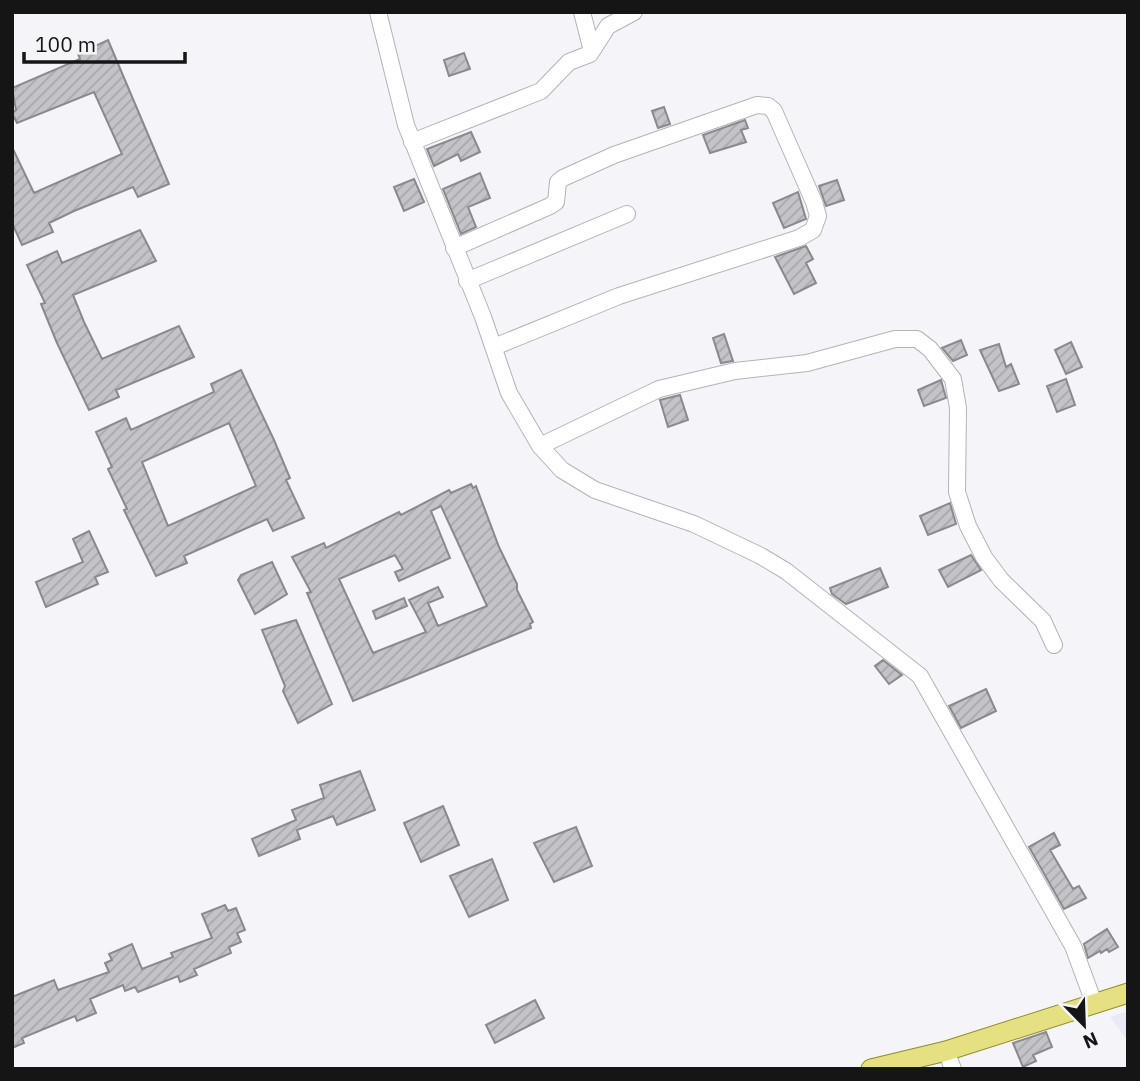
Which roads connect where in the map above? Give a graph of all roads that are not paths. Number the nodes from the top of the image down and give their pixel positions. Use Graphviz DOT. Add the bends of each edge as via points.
graph roads {
  1 [pos="378,12"];
  2 [pos="582,12"];
  3 [pos="634,12"];
  4 [pos="592,51"];
  5 [pos="412,142"];
  6 [pos="627,214"];
  7 [pos="454,248"];
  8 [pos="467,281"];
  9 [pos="494,347"];
  10 [pos="540,446"];
  11 [pos="1054,645"];
  12 [pos="1128,993"];
  13 [pos="1094,1003"];
  14 [pos="950,1060"];
  15 [pos="871,1069"];
  1 -- 5 [label="street"];
  2 -- 4 [label="street"];
  3 -- 4 [label="street" via="608,26"];
  4 -- 5 [label="street" via="569,62 527,99"];
  5 -- 7 [label="street"];
  6 -- 8 [label="street"];
  7 -- 8 [label="street"];
  7 -- 9 [label="street" via="550,206 556,202 558,182 564,178 614,155 757,105 774,111 814,202 818,216 813,230 799,238 618,296"];
  8 -- 9 [label="street"];
  9 -- 10 [label="street" via="509,393"];
  10 -- 11 [label="street" via="659,389 735,371 807,363 895,339 917,339 953,379 958,408 957,492 968,526 984,557 1043,621"];
  10 -- 13 [label="street" via="562,470 595,490 694,524 761,555 919,676 1073,946"];
  12 -- 13 [label="main road"];
  13 -- 14 [label="main road"];
  14 -- 15 [label="main road"];
}
